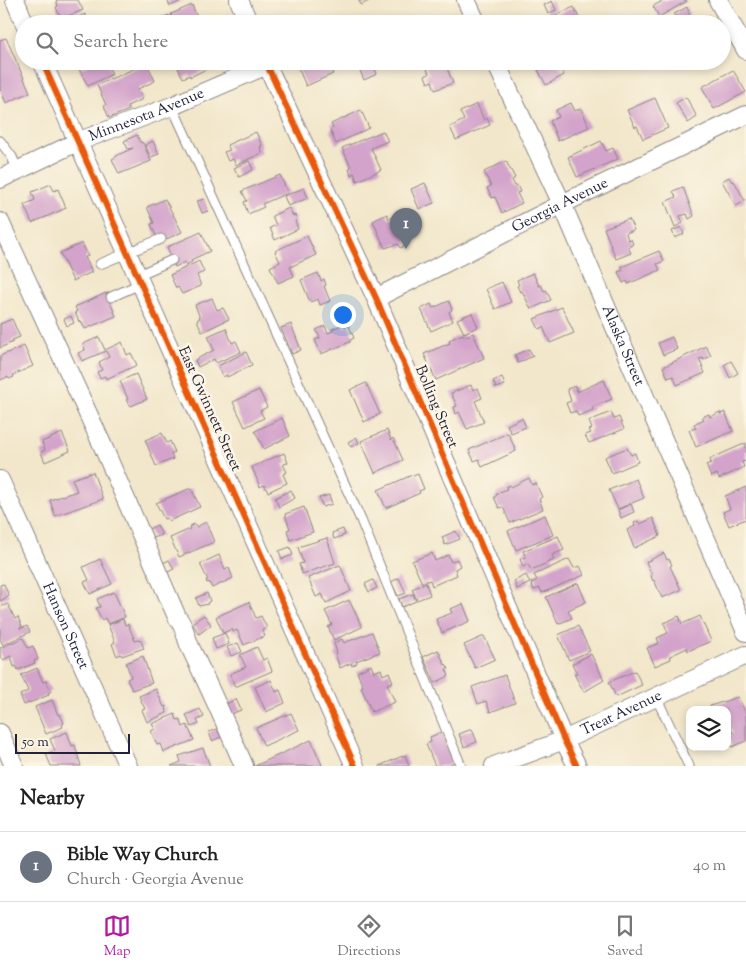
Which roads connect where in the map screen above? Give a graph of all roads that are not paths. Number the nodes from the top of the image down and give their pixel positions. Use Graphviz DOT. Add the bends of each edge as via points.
graph roads {
  1 [pos="15,0"];
  2 [pos="239,0"];
  3 [pos="466,0"];
  4 [pos="718,0"];
  5 [pos="22,15"];
  6 [pos="245,15"];
  7 [pos="473,15"];
  8 [pos="726,15"];
  9 [pos="731,23"];
  10 [pos="746,50"];
  11 [pos="46,70"];
  12 [pos="251,70"];
  13 [pos="269,70"];
  14 [pos="499,70"];
  15 [pos="172,106"];
  16 [pos="746,115"];
  17 [pos="0,141"];
  18 [pos="77,142"];
  19 [pos="18,171"];
  20 [pos="0,179"];
  21 [pos="562,204"];
  22 [pos="0,222"];
  23 [pos="161,239"];
  24 [pos="127,254"];
  25 [pos="172,260"];
  26 [pos="100,264"];
  27 [pos="138,280"];
  28 [pos="111,297"];
  29 [pos="376,298"];
  30 [pos="1,483"];
  31 [pos="746,632"];
  32 [pos="746,655"];
  33 [pos="656,697"];
  34 [pos="0,733"];
  35 [pos="564,740"];
  36 [pos="14,766"];
  37 [pos="128,766"];
  38 [pos="244,766"];
  39 [pos="355,766"];
  40 [pos="461,766"];
  41 [pos="494,766"];
  42 [pos="577,766"];
  43 [pos="689,766"];
  1 -- 5 [label="street"];
  2 -- 6 [label="street"];
  3 -- 7 [label="street"];
  4 -- 8 [label="street"];
  9 -- 10 [label="street"];
  11 -- 18 [label="street, East Gwinnett Street"];
  12 -- 15 [label="street, Minnesota Avenue"];
  13 -- 29 [label="street, Bolling Street"];
  14 -- 21 [label="street, Alaska Street"];
  15 -- 18 [label="street, Minnesota Avenue"];
  15 -- 40 [label="lane" via="361,520"];
  16 -- 21 [label="street, Georgia Avenue"];
  17 -- 19 [label="lane"];
  18 -- 19 [label="street, Minnesota Avenue"];
  18 -- 24 [label="street, East Gwinnett Street"];
  19 -- 20 [label="street, Minnesota Avenue"];
  21 -- 29 [label="street, Georgia Avenue"];
  21 -- 31 [label="street, Alaska Street"];
  22 -- 38 [label="street" via="177,617 184,625 189,645"];
  23 -- 24 [label="lane"];
  24 -- 26 [label="lane"];
  24 -- 27 [label="street, East Gwinnett Street"];
  25 -- 27 [label="lane"];
  27 -- 28 [label="lane"];
  27 -- 39 [label="street, East Gwinnett Street"];
  29 -- 35 [label="street, Bolling Street"];
  30 -- 37 [label="street, Hanson Street"];
  32 -- 33 [label="street, Treat Avenue"];
  33 -- 35 [label="street, Treat Avenue"];
  33 -- 43 [label="lane"];
  34 -- 36 [label="street"];
  35 -- 41 [label="street, Treat Avenue"];
  35 -- 42 [label="street, Bolling Street"];
}
